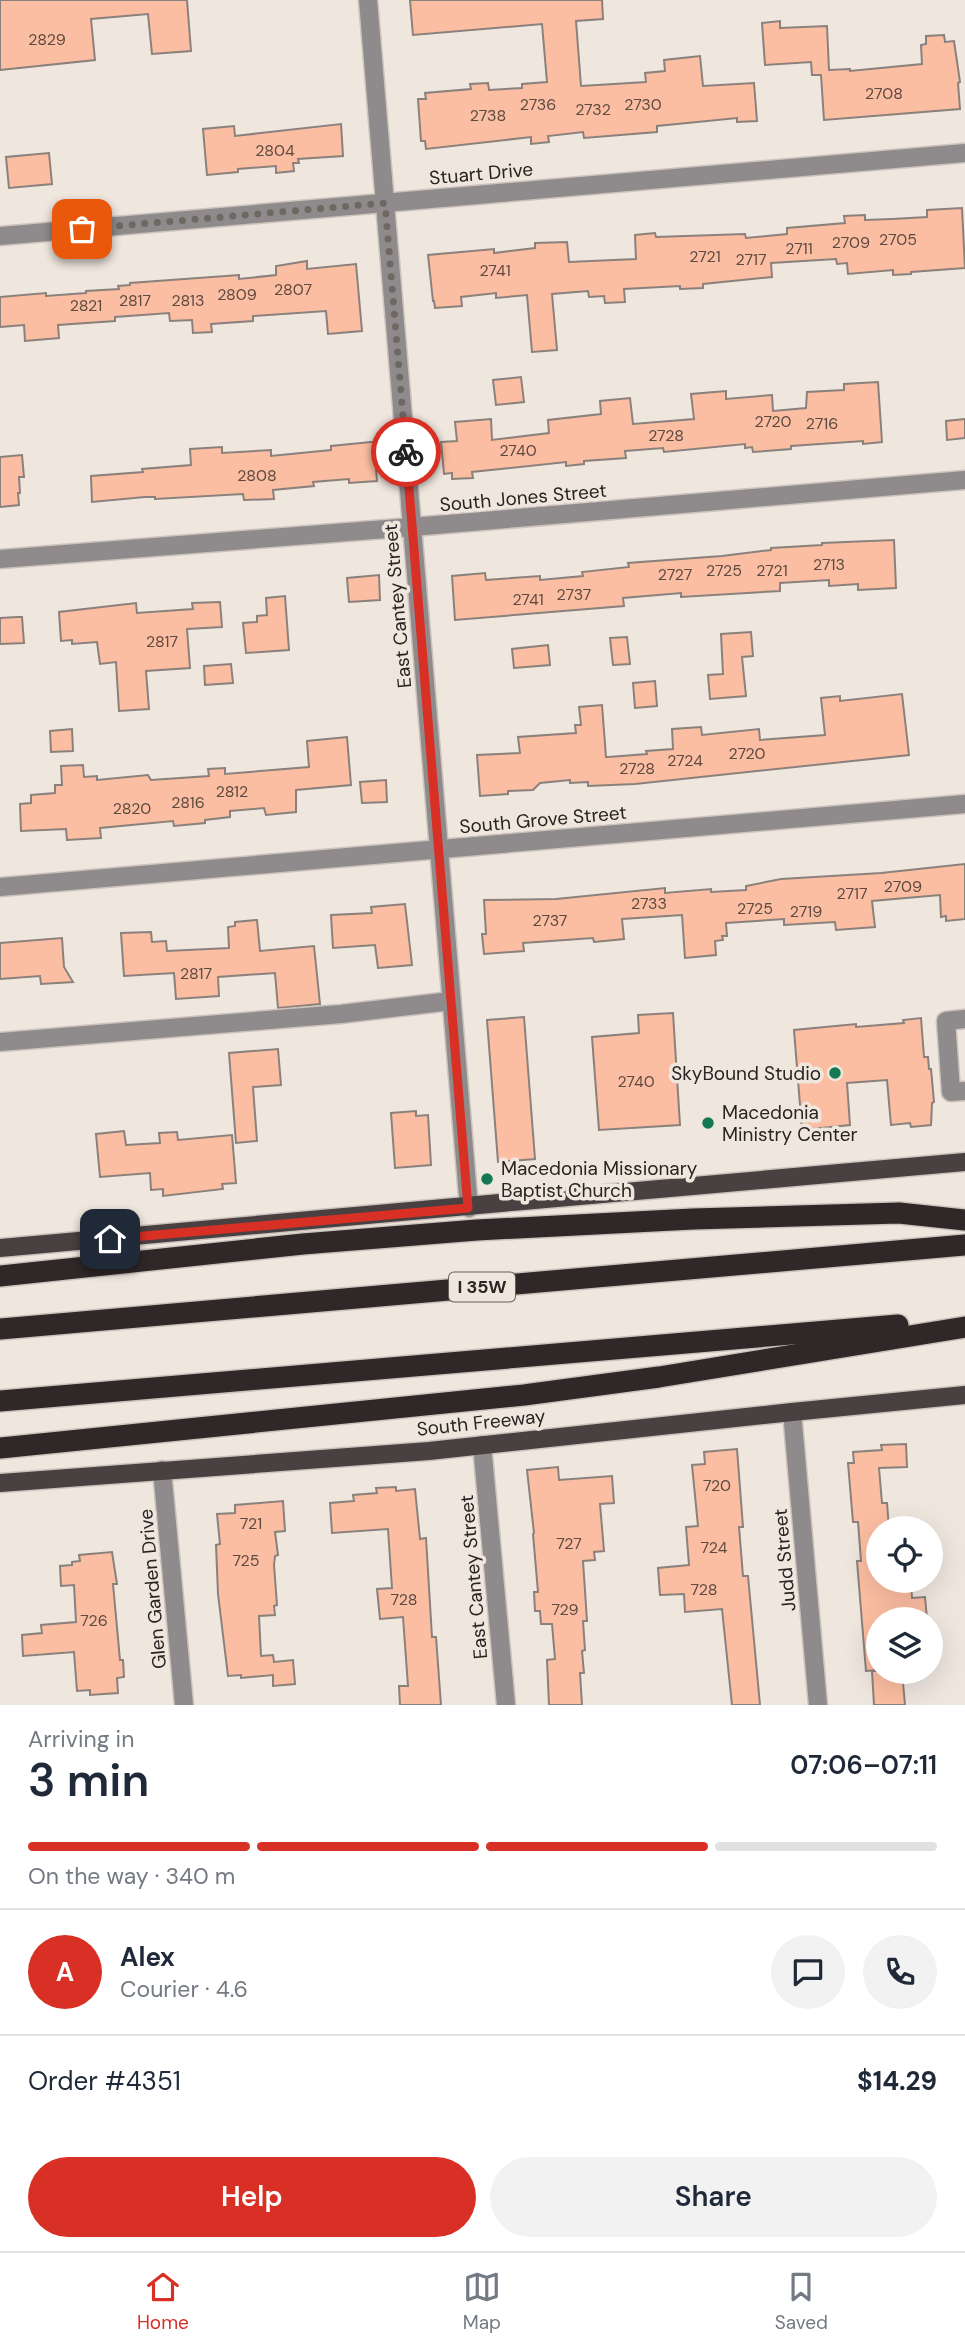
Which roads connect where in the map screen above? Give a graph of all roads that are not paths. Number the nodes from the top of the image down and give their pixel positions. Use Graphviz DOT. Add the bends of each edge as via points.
graph roads {
  1 [pos="368,0"];
  2 [pos="965,153"];
  3 [pos="385,203"];
  4 [pos="0,236"];
  5 [pos="965,481"];
  6 [pos="412,527"];
  7 [pos="0,559"];
  8 [pos="965,804"];
  9 [pos="439,849"];
  10 [pos="0,887"];
  11 [pos="451,1001"];
  12 [pos="965,1019"];
  13 [pos="0,1042"];
  14 [pos="965,1091"];
  15 [pos="965,1162"];
  16 [pos="468,1208"];
  17 [pos="965,1220"];
  18 [pos="965,1245"];
  19 [pos="0,1248"];
  20 [pos="0,1276"];
  21 [pos="965,1319"];
  22 [pos="965,1326"];
  23 [pos="0,1329"];
  24 [pos="965,1395"];
  25 [pos="0,1401"];
  26 [pos="792,1412"];
  27 [pos="482,1445"];
  28 [pos="0,1448"];
  29 [pos="162,1470"];
  30 [pos="0,1483"];
  31 [pos="184,1705"];
  32 [pos="506,1705"];
  33 [pos="818,1705"];
  1 -- 3 [label="street, East Cantey Street"];
  2 -- 3 [label="street, Stuart Drive"];
  3 -- 4 [label="street, Stuart Drive"];
  3 -- 6 [label="street, East Cantey Street"];
  5 -- 6 [label="street, South Jones Street"];
  6 -- 7 [label="street, South Jones Street"];
  6 -- 9 [label="street, East Cantey Street"];
  8 -- 9 [label="street, South Grove Street"];
  9 -- 10 [label="street, South Grove Street"];
  9 -- 11 [label="street, East Cantey Street"];
  11 -- 13 [label="street"];
  11 -- 16 [label="street, East Cantey Street"];
  12 -- 14 [label="street" via="946,1021 951,1093"];
  15 -- 16 [label="main road"];
  16 -- 19 [label="main road"];
  17 -- 20 [label="highway" via="899,1213 477,1230"];
  18 -- 23 [label="highway, I 35W"];
  21 -- 25 [label="highway"];
  22 -- 28 [label="highway" via="524,1395"];
  24 -- 26 [label="main road, South Freeway"];
  26 -- 27 [label="main road, South Freeway"];
  26 -- 33 [label="street, Judd Street"];
  27 -- 29 [label="main road, South Freeway"];
  27 -- 32 [label="street, East Cantey Street"];
  29 -- 30 [label="main road, South Freeway"];
  29 -- 31 [label="street, Glen Garden Drive"];
}
